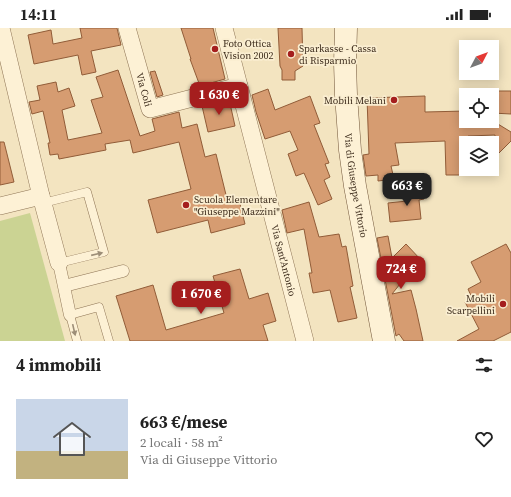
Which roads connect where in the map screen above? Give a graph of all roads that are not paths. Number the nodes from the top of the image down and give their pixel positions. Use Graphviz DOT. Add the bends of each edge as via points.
graph roads {
  1 [pos="1,28"];
  2 [pos="127,28"];
  3 [pos="224,28"];
  4 [pos="346,28"];
  5 [pos="239,86"];
  6 [pos="42,200"];
  7 [pos="0,206"];
  8 [pos="59,263"];
  9 [pos="123,271"];
  10 [pos="64,286"];
  11 [pos="70,315"];
  12 [pos="76,341"];
  13 [pos="109,341"];
  14 [pos="305,341"];
  15 [pos="384,341"];
  1 -- 6 [label="street"];
  2 -- 5 [label="street, Via Coli" via="150,109"];
  3 -- 5 [label="street, Via Sant'Antonio"];
  4 -- 15 [label="main road, Via di Giuseppe Vittorio" via="345,64 350,157"];
  5 -- 14 [label="street, Via Sant'Antonio"];
  6 -- 7 [label="street"];
  6 -- 8 [label="street"];
  8 -- 6 [label="lane, one-way" via="104,252 87,192"];
  8 -- 10 [label="street"];
  9 -- 10 [label="street"];
  10 -- 11 [label="street"];
  11 -- 12 [label="lane, one-way"];
  11 -- 13 [label="lane" via="100,307"];
}
